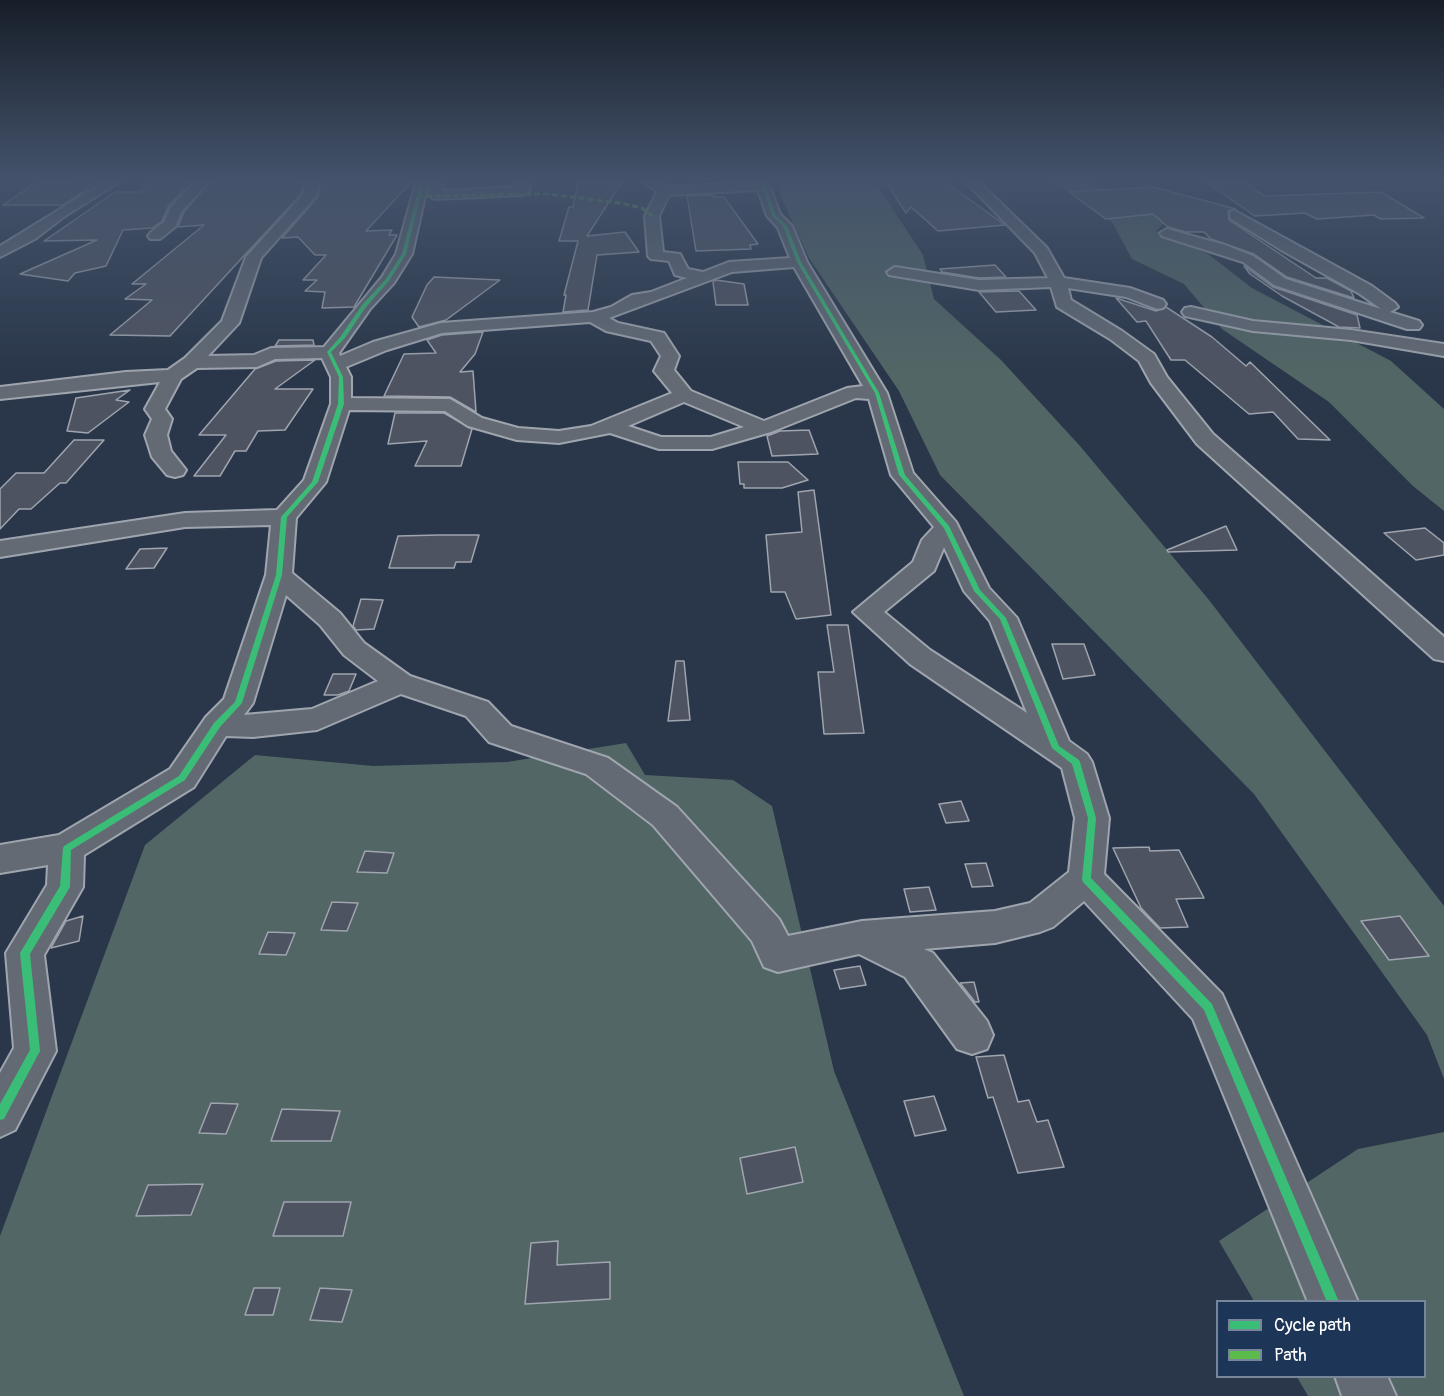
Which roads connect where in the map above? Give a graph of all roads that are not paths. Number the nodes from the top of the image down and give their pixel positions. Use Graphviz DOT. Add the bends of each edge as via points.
graph roads {
  1 [pos="15,244"];
  2 [pos="266,244"];
  3 [pos="406,244"];
  4 [pos="655,244"];
  5 [pos="792,244"];
  6 [pos="1035,244"];
  7 [pos="1206,244"];
  8 [pos="1280,244"];
  9 [pos="0,252"];
  10 [pos="799,262"];
  11 [pos="895,272"];
  12 [pos="701,276"];
  13 [pos="1058,282"];
  14 [pos="1157,303"];
  15 [pos="1191,312"];
  16 [pos="593,317"];
  17 [pos="1413,325"];
  18 [pos="1444,343"];
  19 [pos="1444,350"];
  20 [pos="332,358"];
  21 [pos="192,362"];
  22 [pos="173,376"];
  23 [pos="36,389"];
  24 [pos="0,393"];
  25 [pos="877,393"];
  26 [pos="684,395"];
  27 [pos="341,404"];
  28 [pos="0,407"];
  29 [pos="609,426"];
  30 [pos="764,428"];
  31 [pos="175,470"];
  32 [pos="284,517"];
  33 [pos="947,527"];
  34 [pos="0,549"];
  35 [pos="279,575"];
  36 [pos="1444,652"];
  37 [pos="400,683"];
  38 [pos="217,724"];
  39 [pos="1056,748"];
  40 [pos="68,848"];
  41 [pos="0,859"];
  42 [pos="1086,879"];
  43 [pos="862,937"];
  44 [pos="972,1035"];
  45 [pos="0,1115"];
  46 [pos="1333,1300"];
  47 [pos="1361,1378"];
  48 [pos="1369,1396"];
  1 -- 9 [label="street"];
  2 -- 21 [label="street" via="254,257 230,323"];
  3 -- 20 [label="street" via="388,280 364,306"];
  4 -- 12 [label="street" via="656,256 675,257 681,272"];
  5 -- 10 [label="street"];
  6 -- 13 [label="street"];
  7 -- 17 [label="street" via="1248,258 1280,282"];
  8 -- 17 [label="street" via="1366,290"];
  10 -- 12 [label="street" via="729,267"];
  10 -- 25 [label="street"];
  11 -- 13 [label="street" via="980,285"];
  12 -- 16 [label="street"];
  13 -- 14 [label="street" via="1130,293"];
  13 -- 36 [label="street" via="1063,303 1147,358 1158,379 1205,439"];
  15 -- 19 [label="street" via="1253,326 1363,336"];
  16 -- 20 [label="street" via="441,328"];
  16 -- 26 [label="street" via="612,327 658,337 669,356 664,371"];
  17 -- 18 [label="street"];
  20 -- 21 [label="street" via="272,354 257,362"];
  20 -- 27 [label="street" via="340,377"];
  21 -- 22 [label="street"];
  22 -- 23 [label="street"];
  22 -- 31 [label="street" via="154,409 162,419 156,435 160,452"];
  23 -- 24 [label="street"];
  23 -- 28 [label="street"];
  25 -- 30 [label="street" via="854,392"];
  25 -- 33 [label="street" via="902,475"];
  26 -- 29 [label="street"];
  26 -- 30 [label="street"];
  27 -- 29 [label="street" via="450,405 475,422 517,434 559,437"];
  27 -- 32 [label="street" via="315,482"];
  29 -- 30 [label="street" via="659,443 712,443"];
  32 -- 34 [label="street" via="185,520"];
  32 -- 35 [label="street"];
  33 -- 39 [label="street" via="977,591 1004,618"];
  33 -- 39 [label="street" via="934,540 925,566 867,612 920,657"];
  35 -- 37 [label="street" via="330,619 354,649"];
  35 -- 38 [label="street" via="238,703"];
  37 -- 38 [label="street" via="317,719 253,726"];
  37 -- 43 [label="street" via="477,709 500,734 597,766 665,816 766,930 778,955"];
  38 -- 40 [label="street" via="182,778"];
  39 -- 42 [label="street" via="1076,762 1092,818"];
  40 -- 41 [label="street"];
  40 -- 45 [label="street" via="64,887 25,953 35,1051"];
  42 -- 43 [label="street" via="1040,916 995,927"];
  42 -- 46 [label="street" via="1208,1007"];
  43 -- 44 [label="street" via="919,965"];
  47 -- 48 [label="street"];
}
